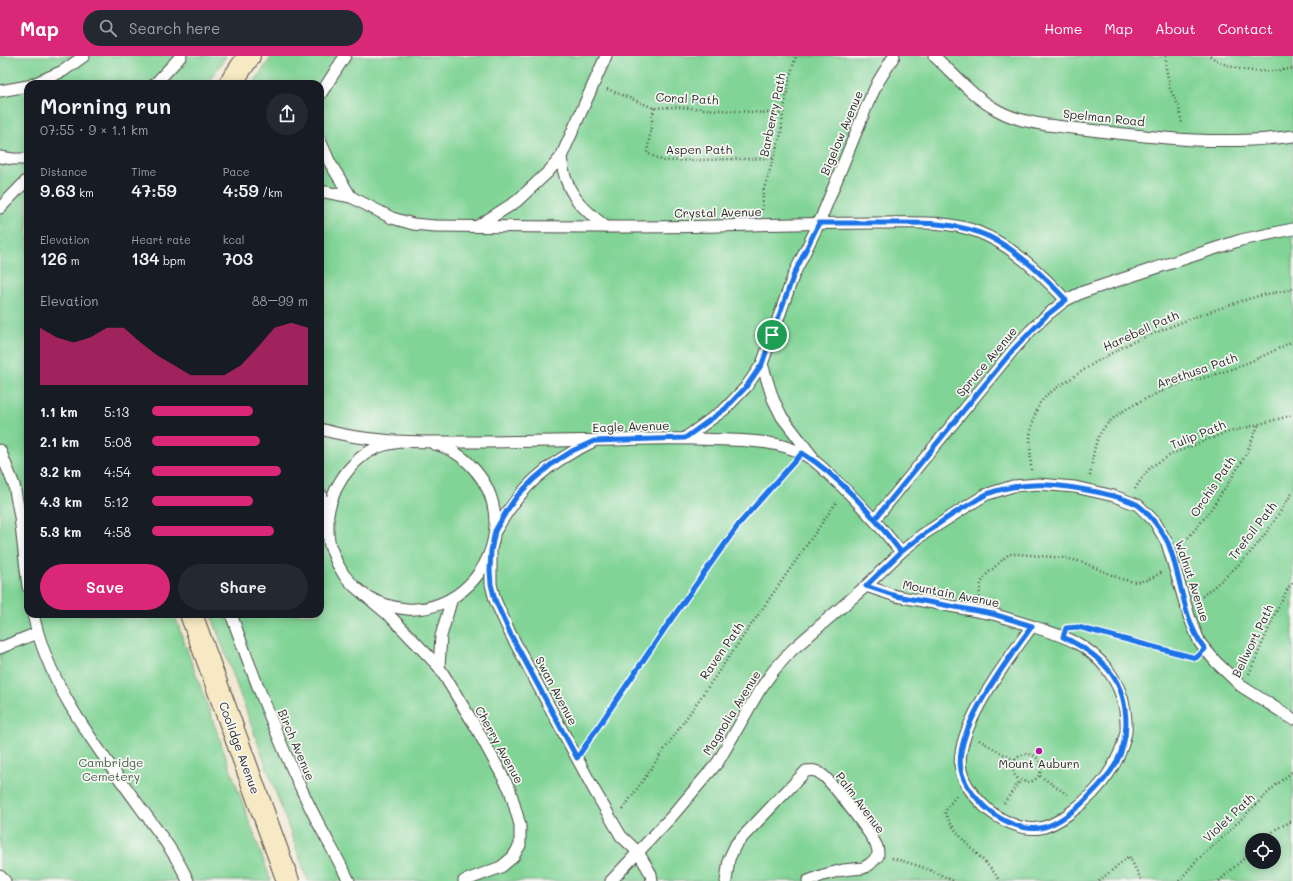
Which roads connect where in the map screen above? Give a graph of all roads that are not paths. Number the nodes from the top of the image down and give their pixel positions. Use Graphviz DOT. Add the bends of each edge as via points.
graph roads {
  1 [pos="84,56"];
  2 [pos="182,56"];
  3 [pos="249,56"];
  4 [pos="345,56"];
  5 [pos="606,56"];
  6 [pos="894,56"];
  7 [pos="934,56"];
  8 [pos="42,80"];
  9 [pos="159,80"];
  10 [pos="233,80"];
  11 [pos="24,87"];
  12 [pos="324,89"];
  13 [pos="0,92"];
  14 [pos="1293,136"];
  15 [pos="324,149"];
  16 [pos="0,157"];
  17 [pos="561,157"];
  18 [pos="24,159"];
  19 [pos="24,183"];
  20 [pos="324,192"];
  21 [pos="350,197"];
  22 [pos="0,208"];
  23 [pos="819,223"];
  24 [pos="478,226"];
  25 [pos="606,228"];
  26 [pos="1293,229"];
  27 [pos="1066,300"];
  28 [pos="762,364"];
  29 [pos="324,430"];
  30 [pos="685,438"];
  31 [pos="410,441"];
  32 [pos="594,441"];
  33 [pos="426,442"];
  34 [pos="0,450"];
  35 [pos="816,462"];
  36 [pos="324,505"];
  37 [pos="328,518"];
  38 [pos="875,519"];
  39 [pos="495,531"];
  40 [pos="491,551"];
  41 [pos="24,552"];
  42 [pos="901,552"];
  43 [pos="866,586"];
  44 [pos="366,596"];
  45 [pos="452,598"];
  46 [pos="34,618"];
  47 [pos="192,618"];
  48 [pos="232,618"];
  49 [pos="1032,626"];
  50 [pos="37,634"];
  51 [pos="0,648"];
  52 [pos="439,667"];
  53 [pos="1293,719"];
  54 [pos="638,852"];
  55 [pos="0,876"];
  56 [pos="5,881"];
  57 [pos="188,881"];
  58 [pos="288,881"];
  59 [pos="349,881"];
  60 [pos="464,881"];
  61 [pos="611,881"];
  62 [pos="652,881"];
  63 [pos="726,881"];
  64 [pos="808,881"];
  1 -- 8 [label="lane" via="62,71"];
  2 -- 9 [label="lane"];
  3 -- 10 [label="street"];
  4 -- 12 [label="lane"];
  5 -- 17 [label="lane"];
  6 -- 23 [label="lane, Bigelow Avenue" via="868,103"];
  7 -- 14 [label="lane, Spelman Road" via="992,107 1008,116 1028,122 1181,139 1227,141"];
  11 -- 13 [label="lane"];
  15 -- 21 [label="lane"];
  16 -- 18 [label="lane"];
  17 -- 24 [label="lane" via="517,200"];
  17 -- 25 [label="lane" via="568,188 590,215"];
  19 -- 22 [label="lane"];
  20 -- 21 [label="lane, Crystal Avenue"];
  21 -- 24 [label="lane, Crystal Avenue" via="392,218 413,224"];
  23 -- 25 [label="lane, Crystal Avenue"];
  23 -- 27 [label="lane, Crystal Avenue" via="921,223 952,225 978,232 1000,243 1028,264"];
  23 -- 28 [label="lane, Bigelow Avenue" via="794,274"];
  24 -- 25 [label="lane, Crystal Avenue"];
  26 -- 27 [label="lane, Spruce Avenue" via="1241,240 1083,292"];
  27 -- 38 [label="lane, Spruce Avenue" via="1047,315 1013,350"];
  28 -- 30 [label="lane, Bigelow Avenue" via="746,387 725,409"];
  28 -- 35 [label="lane" via="773,399 782,417"];
  29 -- 31 [label="lane, Eagle Avenue" via="358,437"];
  30 -- 32 [label="lane, Eagle Avenue"];
  30 -- 35 [label="lane, Eagle Avenue" via="756,442 791,448"];
  31 -- 33 [label="lane, Eagle Avenue"];
  31 -- 37 [label="lane" via="391,443 374,450 347,471 330,502"];
  32 -- 33 [label="lane, Eagle Avenue"];
  32 -- 39 [label="lane" via="553,463 534,479 517,496"];
  33 -- 39 [label="lane" via="460,457 480,475 492,503"];
  34 -- 41 [label="lane" via="14,484"];
  35 -- 38 [label="lane, Eagle Avenue"];
  36 -- 37 [label="lane, Cherry Avenue"];
  37 -- 44 [label="lane, Cherry Avenue" via="330,546 336,563 344,575"];
  38 -- 42 [label="lane, Eagle Avenue"];
  39 -- 40 [label="lane"];
  40 -- 45 [label="lane" via="475,579"];
  40 -- 54 [label="lane, Swan Avenue" via="491,584 495,600 510,633 621,836"];
  42 -- 43 [label="lane, Magnolia Avenue"];
  42 -- 53 [label="lane, Walnut Avenue" via="922,535 985,495 1012,486 1032,484 1075,487 1130,502 1155,522 1168,543 1187,609 1200,643 1242,686"];
  43 -- 49 [label="lane, Mountain Avenue" via="896,596 993,614"];
  43 -- 54 [label="lane, Magnolia Avenue" via="792,650 774,670 718,762"];
  44 -- 45 [label="lane" via="383,604 408,609 426,608"];
  44 -- 52 [label="lane, Cherry Avenue" via="391,617"];
  45 -- 52 [label="lane" via="440,636"];
  46 -- 50 [label="lane"];
  47 -- 58 [label="street, Coolidge Avenue"];
  48 -- 59 [label="lane, Birch Avenue" via="283,747 312,811"];
  49 -- 49 [label="lane, Mountain Avenue" via="996,676 978,708 961,750 961,770 969,789 986,808 1007,821 1026,828 1041,828 1060,820 1082,804 1116,764 1126,735 1126,711 1118,686 1108,669 1096,657 1081,645"];
  50 -- 51 [label="lane"];
  50 -- 57 [label="lane" via="52,672 71,708 100,754 163,838"];
  52 -- 60 [label="lane, Cherry Avenue" via="510,790 520,825 520,845 513,858 501,867"];
  54 -- 61 [label="lane, Magnolia Avenue"];
  54 -- 62 [label="lane, Swan Avenue" via="651,874"];
  55 -- 56 [label="lane"];
  63 -- 64 [label="lane, Palm Avenue" via="729,859 736,844 806,771 812,770 821,774 832,785 870,834 877,847 878,856 862,868 843,870"];
}
